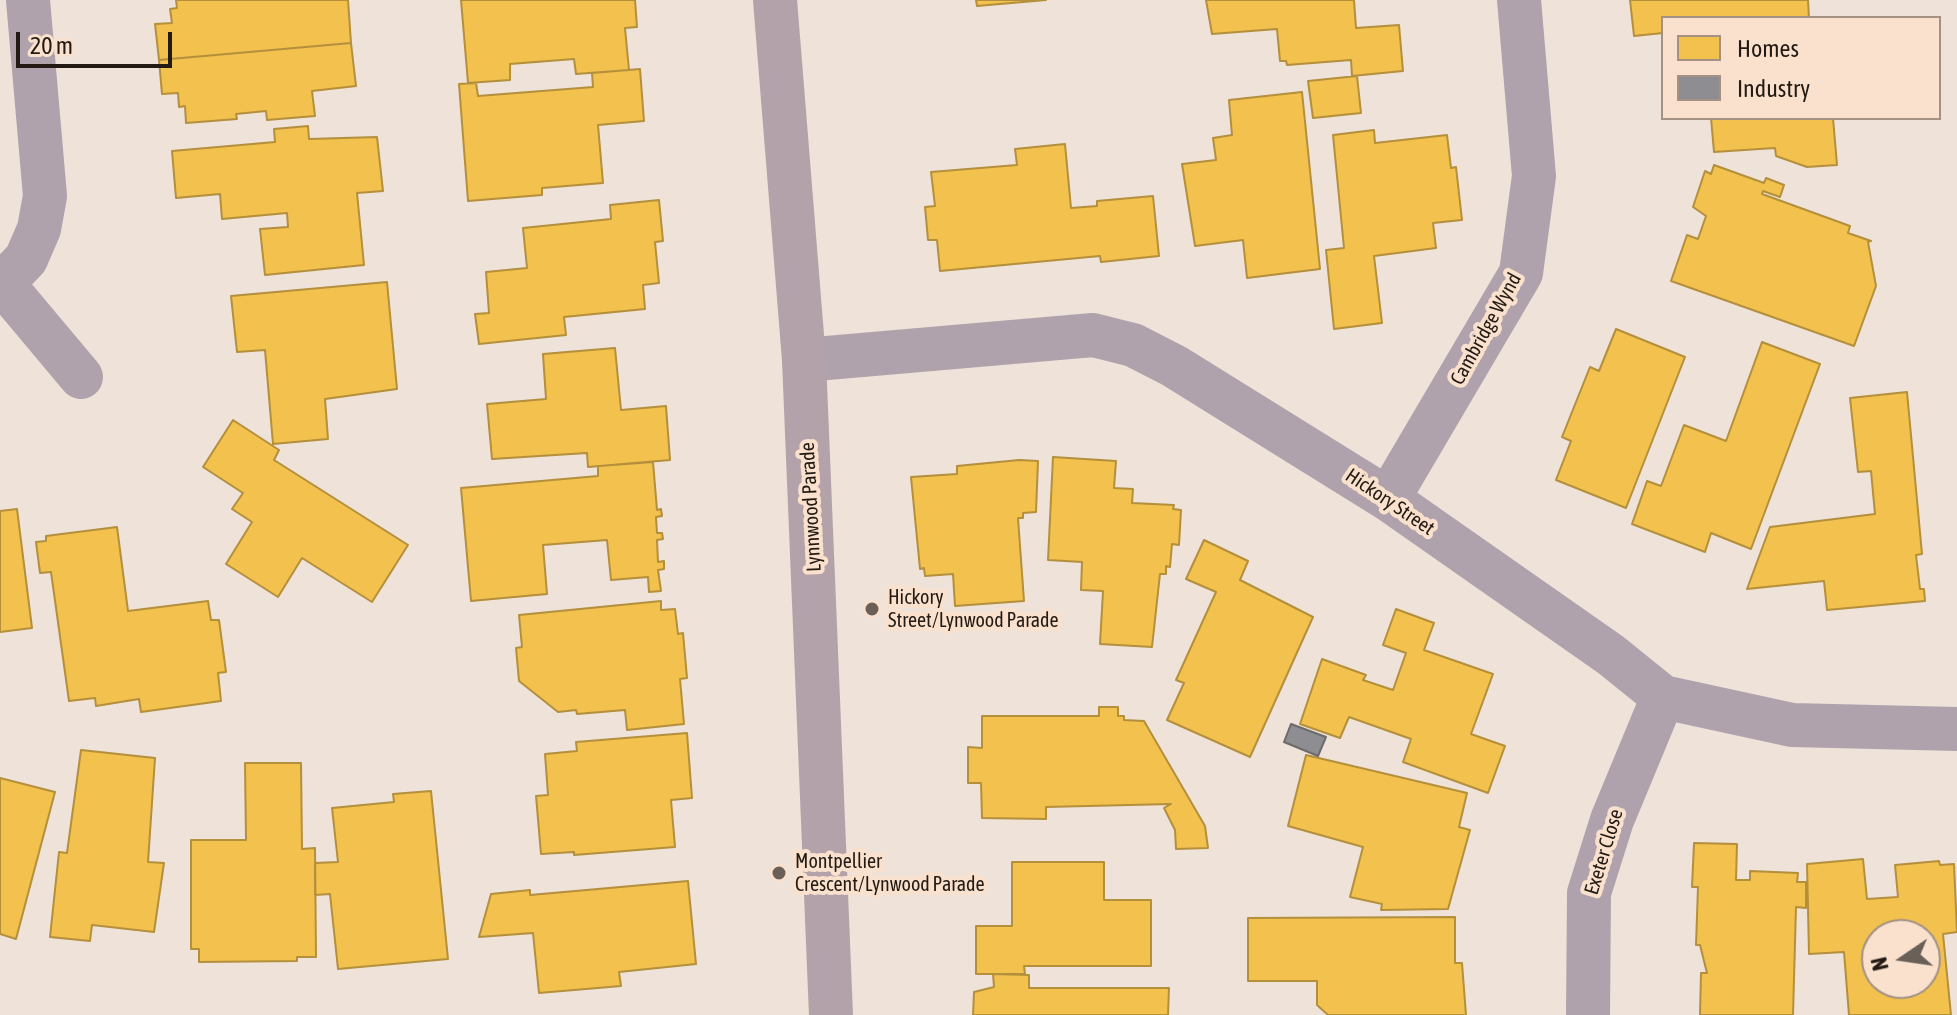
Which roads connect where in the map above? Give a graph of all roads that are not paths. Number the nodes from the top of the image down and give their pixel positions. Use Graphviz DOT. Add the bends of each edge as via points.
graph roads {
  1 [pos="28,0"];
  2 [pos="775,0"];
  3 [pos="1519,0"];
  4 [pos="1,285"];
  5 [pos="804,360"];
  6 [pos="81,377"];
  7 [pos="1388,499"];
  8 [pos="1663,697"];
  9 [pos="1957,729"];
  10 [pos="831,1015"];
  11 [pos="1588,1015"];
  1 -- 4 [label="street" via="45,196 26,259"];
  2 -- 5 [label="main road, Lynnwood Parade"];
  3 -- 7 [label="street, Cambridge Wynd" via="1534,176 1521,273"];
  4 -- 6 [label="street"];
  5 -- 7 [label="street, Hickory Street" via="1093,335 1133,345 1174,366"];
  5 -- 10 [label="main road, Lynnwood Parade"];
  7 -- 8 [label="street, Hickory Street"];
  8 -- 9 [label="street, Hickory Street" via="1792,725"];
  8 -- 11 [label="street, Exeter Close" via="1612,820 1589,893"];
}
